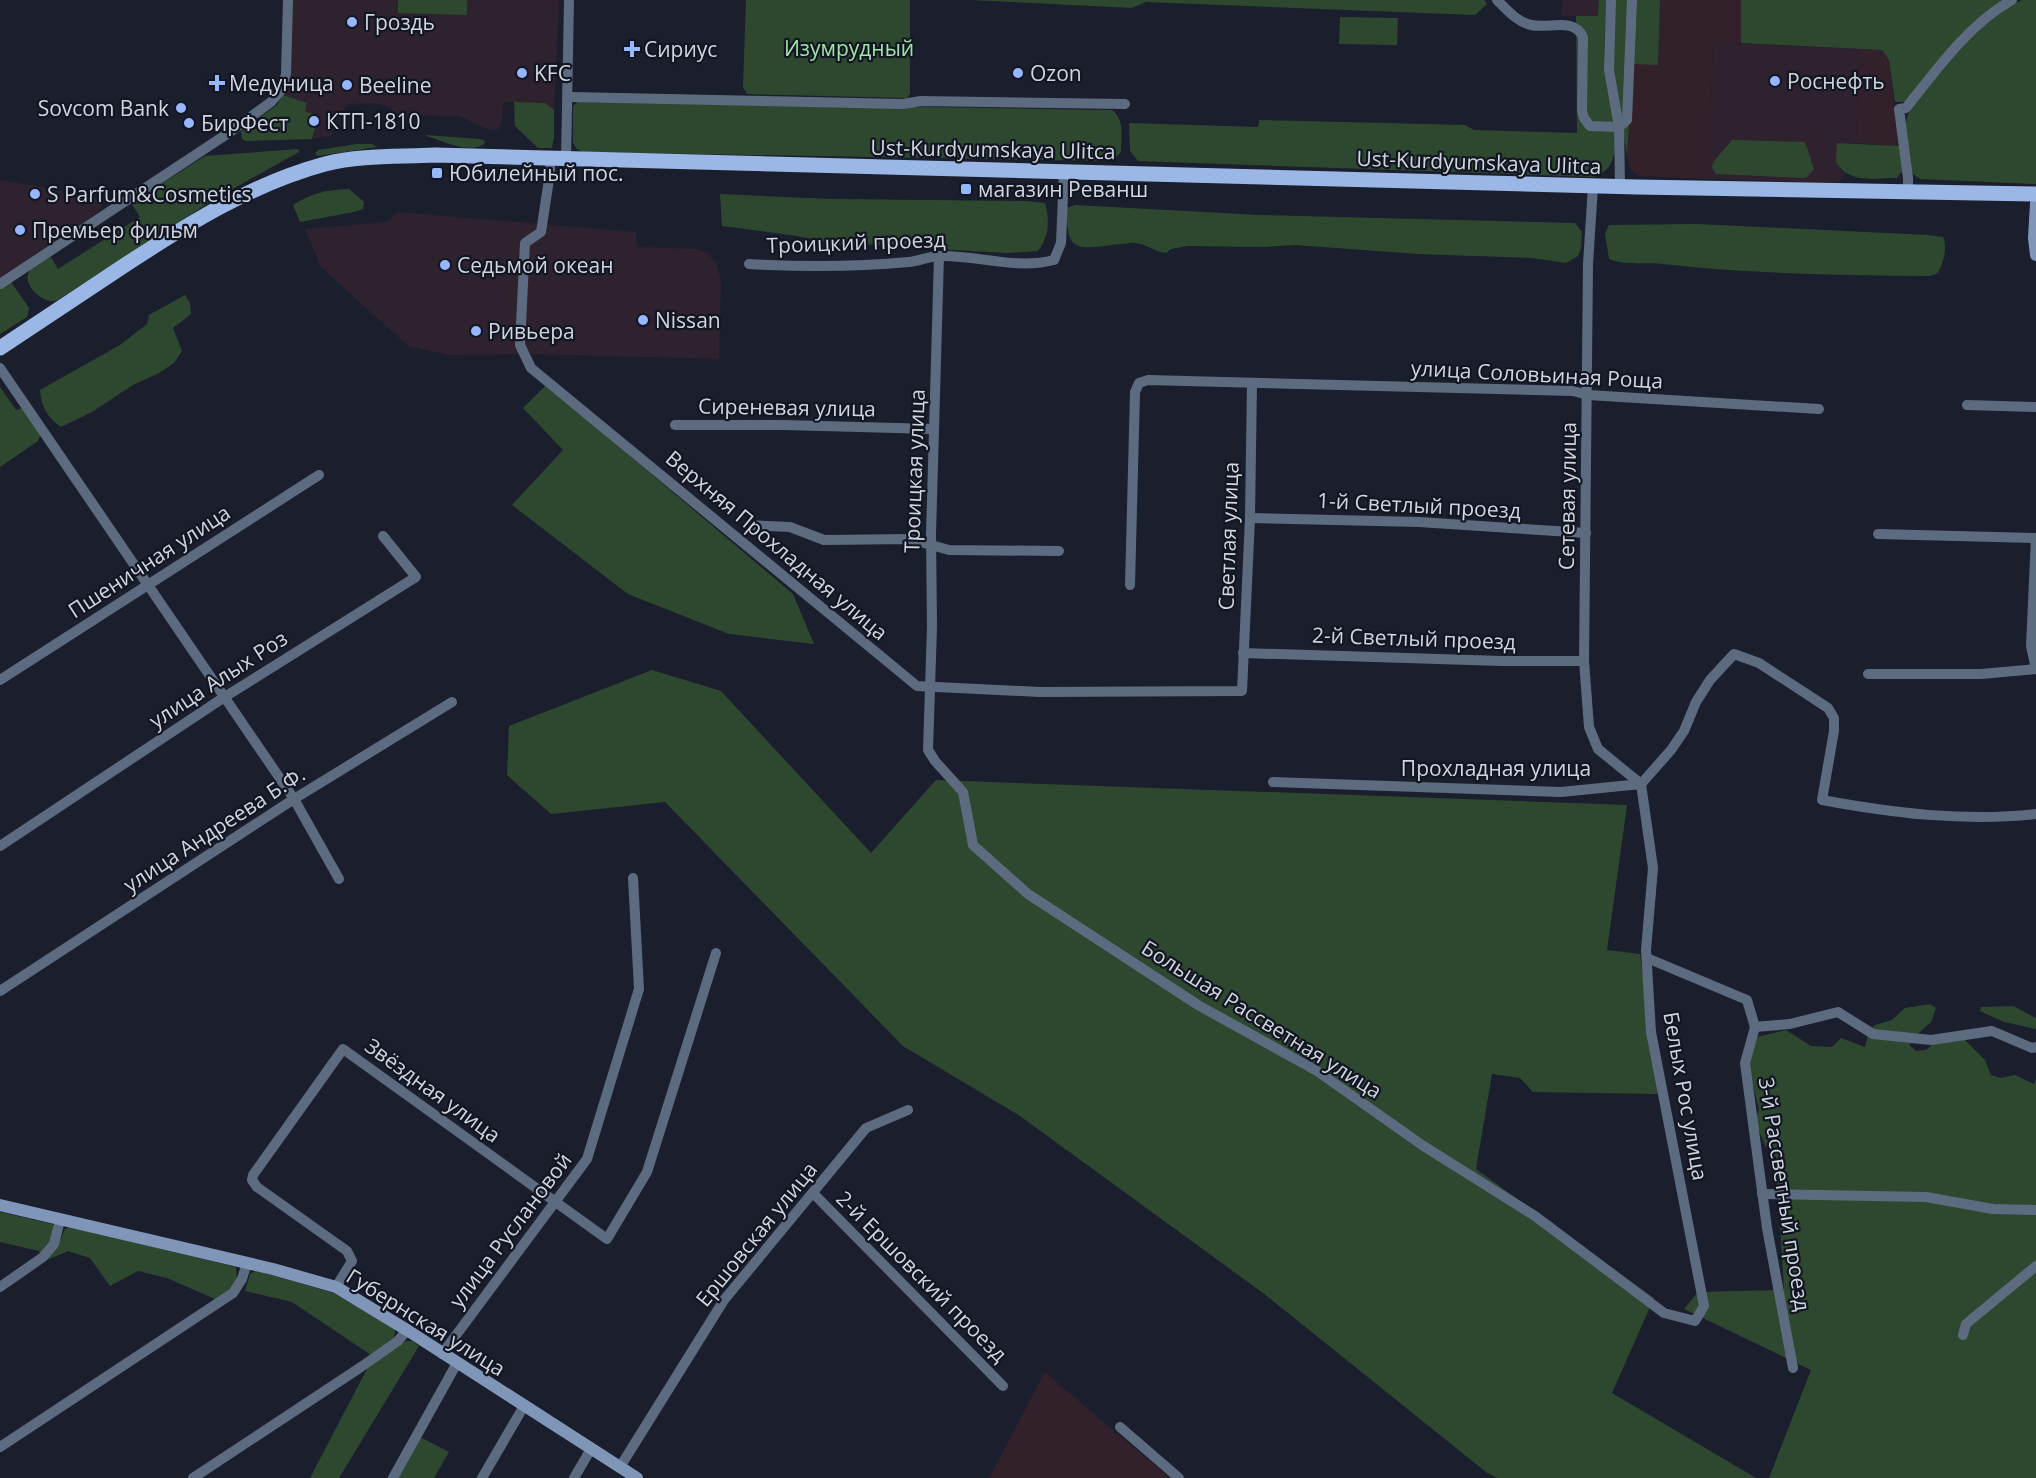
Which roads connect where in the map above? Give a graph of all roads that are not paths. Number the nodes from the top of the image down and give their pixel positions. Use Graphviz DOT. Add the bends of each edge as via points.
graph roads {
  1 [pos="288,0"];
  2 [pos="569,0"];
  3 [pos="1497,0"];
  4 [pos="1611,0"];
  5 [pos="1632,0"];
  6 [pos="2012,0"];
  7 [pos="569,97"];
  8 [pos="1125,104"];
  9 [pos="1619,127"];
  10 [pos="550,159"];
  11 [pos="566,160"];
  12 [pos="1064,172"];
  13 [pos="1593,186"];
  14 [pos="1620,186"];
  15 [pos="1908,193"];
  16 [pos="2036,194"];
  17 [pos="2036,203"];
  18 [pos="2036,255"];
  19 [pos="939,256"];
  20 [pos="749,264"];
  21 [pos="0,284"];
  22 [pos="0,348"];
  23 [pos="0,368"];
  24 [pos="1252,383"];
  25 [pos="1588,395"];
  26 [pos="1967,405"];
  27 [pos="2036,407"];
  28 [pos="1819,410"];
  29 [pos="675,425"];
  30 [pos="934,429"];
  31 [pos="319,475"];
  32 [pos="1250,518"];
  33 [pos="748,525"];
  34 [pos="1586,533"];
  35 [pos="1878,534"];
  36 [pos="383,536"];
  37 [pos="2036,538"];
  38 [pos="931,545"];
  39 [pos="1059,551"];
  40 [pos="148,585"];
  41 [pos="1130,585"];
  42 [pos="1243,653"];
  43 [pos="1584,661"];
  44 [pos="2036,669"];
  45 [pos="1868,674"];
  46 [pos="0,680"];
  47 [pos="931,686"];
  48 [pos="1242,691"];
  49 [pos="223,698"];
  50 [pos="452,702"];
  51 [pos="1273,782"];
  52 [pos="1641,784"];
  53 [pos="294,799"];
  54 [pos="2036,814"];
  55 [pos="0,846"];
  56 [pos="633,878"];
  57 [pos="339,879"];
  58 [pos="716,953"];
  59 [pos="1647,958"];
  60 [pos="0,991"];
  61 [pos="1755,1027"];
  62 [pos="2036,1047"];
  63 [pos="908,1110"];
  64 [pos="813,1193"];
  65 [pos="1762,1194"];
  66 [pos="555,1201"];
  67 [pos="0,1205"];
  68 [pos="2036,1210"];
  69 [pos="60,1220"];
  70 [pos="247,1263"];
  71 [pos="2036,1266"];
  72 [pos="0,1287"];
  73 [pos="336,1287"];
  74 [pos="1704,1306"];
  75 [pos="407,1330"];
  76 [pos="1963,1335"];
  77 [pos="442,1354"];
  78 [pos="457,1363"];
  79 [pos="1793,1368"];
  80 [pos="1003,1386"];
  81 [pos="524,1406"];
  82 [pos="1120,1427"];
  83 [pos="0,1447"];
  84 [pos="591,1449"];
  85 [pos="620,1467"];
  86 [pos="193,1478"];
  87 [pos="393,1478"];
  88 [pos="482,1478"];
  89 [pos="574,1478"];
  90 [pos="637,1478"];
  91 [pos="1179,1478"];
  1 -- 21 [label="street" via="286,74 282,89 271,102"];
  2 -- 7 [label="street"];
  3 -- 9 [label="street" via="1524,23 1580,30 1584,118 1590,126"];
  4 -- 9 [label="street" via="1609,70"];
  5 -- 9 [label="street" via="1627,120"];
  6 -- 15 [label="street" via="1985,19 1906,108 1899,109"];
  7 -- 8 [label="street"];
  7 -- 11 [label="street"];
  9 -- 14 [label="street"];
  10 -- 11 [label="main road, Ust-Kurdyumskaya Ulitca"];
  10 -- 22 [label="main road, Ust-Kurdyumskaya Ulitca" via="397,156 349,160 307,170 222,205"];
  10 -- 47 [label="street, Верхняя Прохладная улица" via="541,232 525,243 520,345 531,368 916,686"];
  11 -- 12 [label="main road, Ust-Kurdyumskaya Ulitca"];
  12 -- 13 [label="main road, Ust-Kurdyumskaya Ulitca"];
  12 -- 19 [label="street, Троицкий проезд" via="1061,243 1054,260 1035,263"];
  13 -- 14 [label="main road, Ust-Kurdyumskaya Ulitca"];
  13 -- 25 [label="street, Сетевая улица" via="1588,264"];
  14 -- 15 [label="main road, Ust-Kurdyumskaya Ulitca"];
  15 -- 16 [label="main road, Ust-Kurdyumskaya Ulitca"];
  17 -- 18 [label="street"];
  19 -- 20 [label="street, Троицкий проезд" via="911,262 818,267"];
  19 -- 30 [label="street, Троицкая улица"];
  23 -- 40 [label="street"];
  24 -- 25 [label="street, улица Соловьиная Роща" via="1572,391"];
  24 -- 32 [label="street, Светлая улица"];
  24 -- 41 [label="street, улица Соловьиная Роща" via="1139,383 1135,392"];
  25 -- 28 [label="street, улица Соловьиная Роща"];
  25 -- 34 [label="street, Сетевая улица"];
  26 -- 27 [label="street"];
  29 -- 30 [label="street, Сиреневая улица"];
  30 -- 38 [label="street, Троицкая улица"];
  31 -- 40 [label="street, Пшеничная улица"];
  32 -- 34 [label="street, 1-й Светлый проезд" via="1419,522"];
  32 -- 42 [label="street, Светлая улица"];
  33 -- 38 [label="street" via="790,527 824,540 910,539"];
  34 -- 43 [label="street, Сетевая улица"];
  35 -- 37 [label="street"];
  36 -- 49 [label="street, улица Алых Роз" via="416,577"];
  37 -- 44 [label="street" via="2031,646"];
  38 -- 39 [label="street" via="949,550"];
  38 -- 47 [label="street, Троицкая улица"];
  40 -- 46 [label="street, Пшеничная улица"];
  40 -- 49 [label="street"];
  42 -- 43 [label="street, 2-й Светлый проезд"];
  42 -- 48 [label="street, Светлая улица"];
  43 -- 52 [label="street, Сетевая улица" via="1589,727 1598,749"];
  44 -- 45 [label="street" via="1981,674"];
  47 -- 48 [label="street, Верхняя Прохладная улица" via="1040,692"];
  47 -- 74 [label="street, Большая Рассветная улица" via="928,750 963,792 973,845 1028,894 1198,1005 1317,1071 1422,1145 1535,1216 1664,1313 1695,1321"];
  49 -- 53 [label="street"];
  49 -- 55 [label="street, улица Алых Роз"];
  50 -- 53 [label="street, улица Андреева Б.Ф."];
  51 -- 52 [label="street, Прохладная улица" via="1561,792"];
  52 -- 54 [label="street" via="1671,750 1710,680 1734,654 1759,663 1828,708 1834,718 1834,731 1822,800 1948,816"];
  52 -- 59 [label="street, Белых Рос улица" via="1653,868"];
  53 -- 57 [label="street"];
  53 -- 60 [label="street, улица Андреева Б.Ф."];
  56 -- 66 [label="street, улица Руслановой" via="639,988 587,1159"];
  58 -- 66 [label="street" via="647,1172 607,1239"];
  59 -- 61 [label="street" via="1747,1000"];
  59 -- 74 [label="street, Белых Рос улица" via="1651,1032"];
  61 -- 62 [label="street" via="1790,1024 1838,1012 1874,1034 1930,1041 1992,1031"];
  61 -- 65 [label="street, 3-й Рассветный проезд" via="1745,1063"];
  63 -- 64 [label="street, Ершовская улица" via="866,1128"];
  64 -- 80 [label="street, 2-й Ершовский проезд"];
  64 -- 85 [label="street, Ершовская улица" via="724,1300"];
  65 -- 68 [label="street" via="1926,1197 1994,1209"];
  65 -- 79 [label="street, 3-й Рассветный проезд"];
  66 -- 73 [label="street, Звёздная улица" via="343,1049 252,1180 347,1251 352,1261"];
  66 -- 77 [label="street, улица Руслановой"];
  67 -- 69 [label="street, Губернская улица"];
  69 -- 70 [label="street, Губернская улица"];
  69 -- 72 [label="street" via="54,1244 44,1257"];
  70 -- 73 [label="street, Губернская улица"];
  70 -- 83 [label="street" via="233,1293"];
  71 -- 76 [label="street" via="1966,1324"];
  73 -- 75 [label="street, Губернская улица"];
  75 -- 77 [label="street, Губернская улица"];
  75 -- 86 [label="street" via="361,1367"];
  77 -- 78 [label="street, Губернская улица"];
  78 -- 81 [label="street, Губернская улица"];
  78 -- 87 [label="street"];
  81 -- 84 [label="street, Губернская улица"];
  81 -- 88 [label="street"];
  82 -- 91 [label="street"];
  84 -- 85 [label="street, Губернская улица"];
  84 -- 89 [label="street"];
  85 -- 90 [label="street, Губернская улица"];
}
